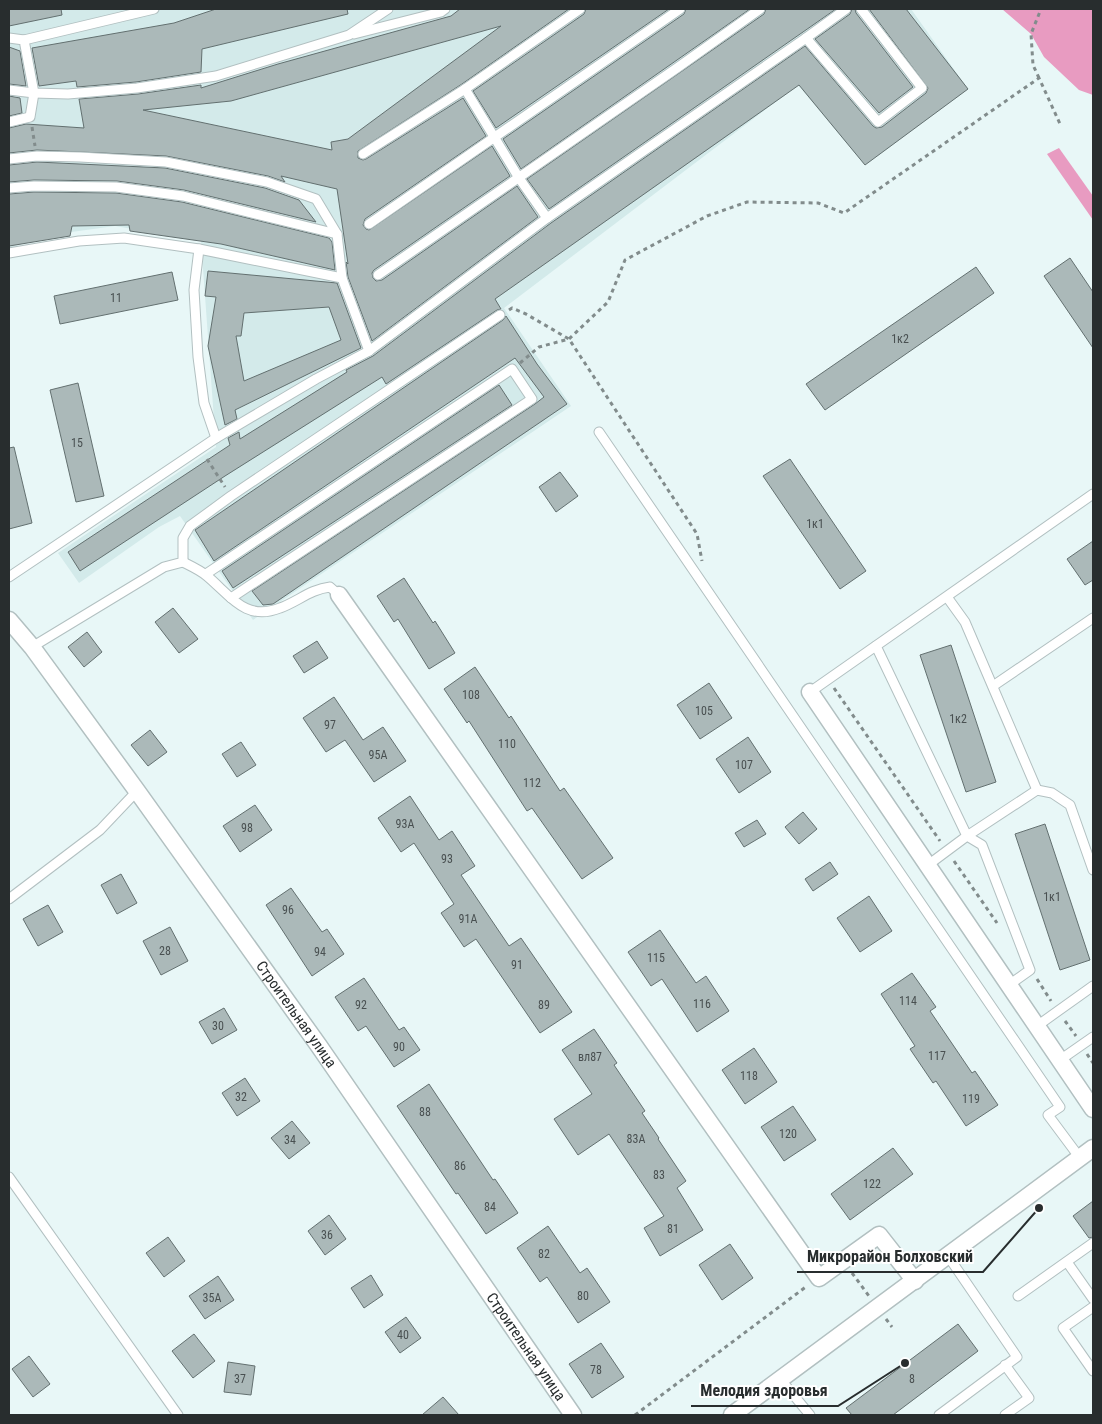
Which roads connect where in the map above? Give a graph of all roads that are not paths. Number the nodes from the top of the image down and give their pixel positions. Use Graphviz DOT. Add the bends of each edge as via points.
graph roads {
  1 [pos="154,9"];
  2 [pos="388,9"];
  3 [pos="445,9"];
  4 [pos="580,9"];
  5 [pos="680,9"];
  6 [pos="760,9"];
  7 [pos="846,9"];
  8 [pos="861,9"];
  9 [pos="349,36"];
  10 [pos="9,38"];
  11 [pos="806,38"];
  12 [pos="24,40"];
  13 [pos="465,89"];
  14 [pos="9,90"];
  15 [pos="34,93"];
  16 [pos="9,122"];
  17 [pos="494,138"];
  18 [pos="363,154"];
  19 [pos="9,159"];
  20 [pos="519,178"];
  21 [pos="9,188"];
  22 [pos="547,218"];
  23 [pos="369,224"];
  24 [pos="338,234"];
  25 [pos="199,249"];
  26 [pos="9,254"];
  27 [pos="378,275"];
  28 [pos="342,278"];
  29 [pos="500,315"];
  30 [pos="369,351"];
  31 [pos="599,432"];
  32 [pos="216,438"];
  33 [pos="1093,494"];
  34 [pos="184,562"];
  35 [pos="206,574"];
  36 [pos="9,577"];
  37 [pos="339,594"];
  38 [pos="947,596"];
  39 [pos="231,598"];
  40 [pos="1093,618"];
  41 [pos="9,620"];
  42 [pos="876,646"];
  43 [pos="32,647"];
  44 [pos="992,686"];
  45 [pos="810,692"];
  46 [pos="1037,790"];
  47 [pos="137,791"];
  48 [pos="967,836"];
  49 [pos="928,865"];
  50 [pos="1093,867"];
  51 [pos="9,899"];
  52 [pos="1009,985"];
  53 [pos="1093,986"];
  54 [pos="1036,1026"];
  55 [pos="1093,1036"];
  56 [pos="1060,1060"];
  57 [pos="1093,1109"];
  58 [pos="1093,1148"];
  59 [pos="1080,1158"];
  60 [pos="9,1177"];
  61 [pos="1093,1243"];
  62 [pos="948,1256"];
  63 [pos="1067,1262"];
  64 [pos="915,1281"];
  65 [pos="1018,1296"];
  66 [pos="1093,1299"];
  67 [pos="1093,1307"];
  68 [pos="1005,1366"];
  69 [pos="1093,1371"];
  70 [pos="781,1380"];
  71 [pos="178,1415"];
  72 [pos="573,1415"];
  73 [pos="732,1415"];
  74 [pos="810,1415"];
  75 [pos="939,1415"];
  76 [pos="1005,1415"];
  1 -- 12 [label="lane"];
  2 -- 9 [label="lane"];
  3 -- 9 [label="lane"];
  4 -- 13 [label="lane"];
  5 -- 17 [label="lane"];
  6 -- 20 [label="lane"];
  7 -- 11 [label="lane"];
  8 -- 11 [label="lane" via="922,88 878,122"];
  9 -- 15 [label="lane" via="216,76 137,88 68,94"];
  10 -- 12 [label="lane"];
  11 -- 22 [label="lane"];
  12 -- 15 [label="lane"];
  13 -- 17 [label="lane"];
  13 -- 18 [label="lane"];
  14 -- 15 [label="lane"];
  15 -- 16 [label="lane" via="30,117"];
  17 -- 20 [label="lane"];
  17 -- 23 [label="lane"];
  19 -- 24 [label="lane" via="37,156 166,162 267,182 316,199"];
  20 -- 22 [label="lane"];
  20 -- 27 [label="lane"];
  21 -- 24 [label="lane" via="116,187 182,196"];
  22 -- 30 [label="lane"];
  24 -- 28 [label="lane"];
  25 -- 26 [label="lane" via="124,238 79,241"];
  25 -- 28 [label="lane"];
  25 -- 32 [label="lane" via="194,290 198,357 204,403"];
  28 -- 30 [label="lane"];
  29 -- 34 [label="lane" via="190,526 183,538"];
  30 -- 32 [label="lane"];
  31 -- 59 [label="lane" via="1060,1106 1048,1115"];
  32 -- 36 [label="lane"];
  33 -- 38 [label="lane"];
  34 -- 35 [label="lane"];
  34 -- 43 [label="lane" via="164,567"];
  35 -- 39 [label="lane"];
  35 -- 39 [label="lane" via="512,369 532,398"];
  37 -- 39 [label="lane" via="330,587 320,588 279,609 258,612 241,607"];
  37 -- 64 [label="street" via="818,1278 879,1234"];
  38 -- 42 [label="lane"];
  38 -- 44 [label="lane" via="965,622"];
  40 -- 44 [label="lane"];
  41 -- 43 [label="street, Строительная улица"];
  42 -- 45 [label="lane"];
  42 -- 48 [label="lane"];
  43 -- 47 [label="street, Строительная улица"];
  44 -- 46 [label="lane"];
  45 -- 49 [label="street"];
  46 -- 48 [label="lane"];
  46 -- 50 [label="lane" via="1052,793 1070,804"];
  47 -- 51 [label="lane" via="100,830"];
  47 -- 72 [label="street, Строительная улица" via="319,1046"];
  48 -- 49 [label="lane"];
  48 -- 52 [label="lane" via="982,845 1030,970"];
  49 -- 52 [label="street"];
  52 -- 54 [label="street"];
  53 -- 54 [label="lane"];
  54 -- 56 [label="street"];
  55 -- 56 [label="lane"];
  56 -- 57 [label="street"];
  58 -- 59 [label="street"];
  59 -- 62 [label="street"];
  60 -- 71 [label="lane"];
  61 -- 63 [label="lane"];
  62 -- 64 [label="street"];
  62 -- 68 [label="lane" via="1017,1357"];
  63 -- 65 [label="lane"];
  63 -- 66 [label="lane"];
  64 -- 70 [label="street"];
  67 -- 69 [label="lane" via="1063,1328"];
  68 -- 75 [label="lane"];
  68 -- 76 [label="lane" via="1029,1398"];
  70 -- 73 [label="street"];
  70 -- 74 [label="lane"];
}
